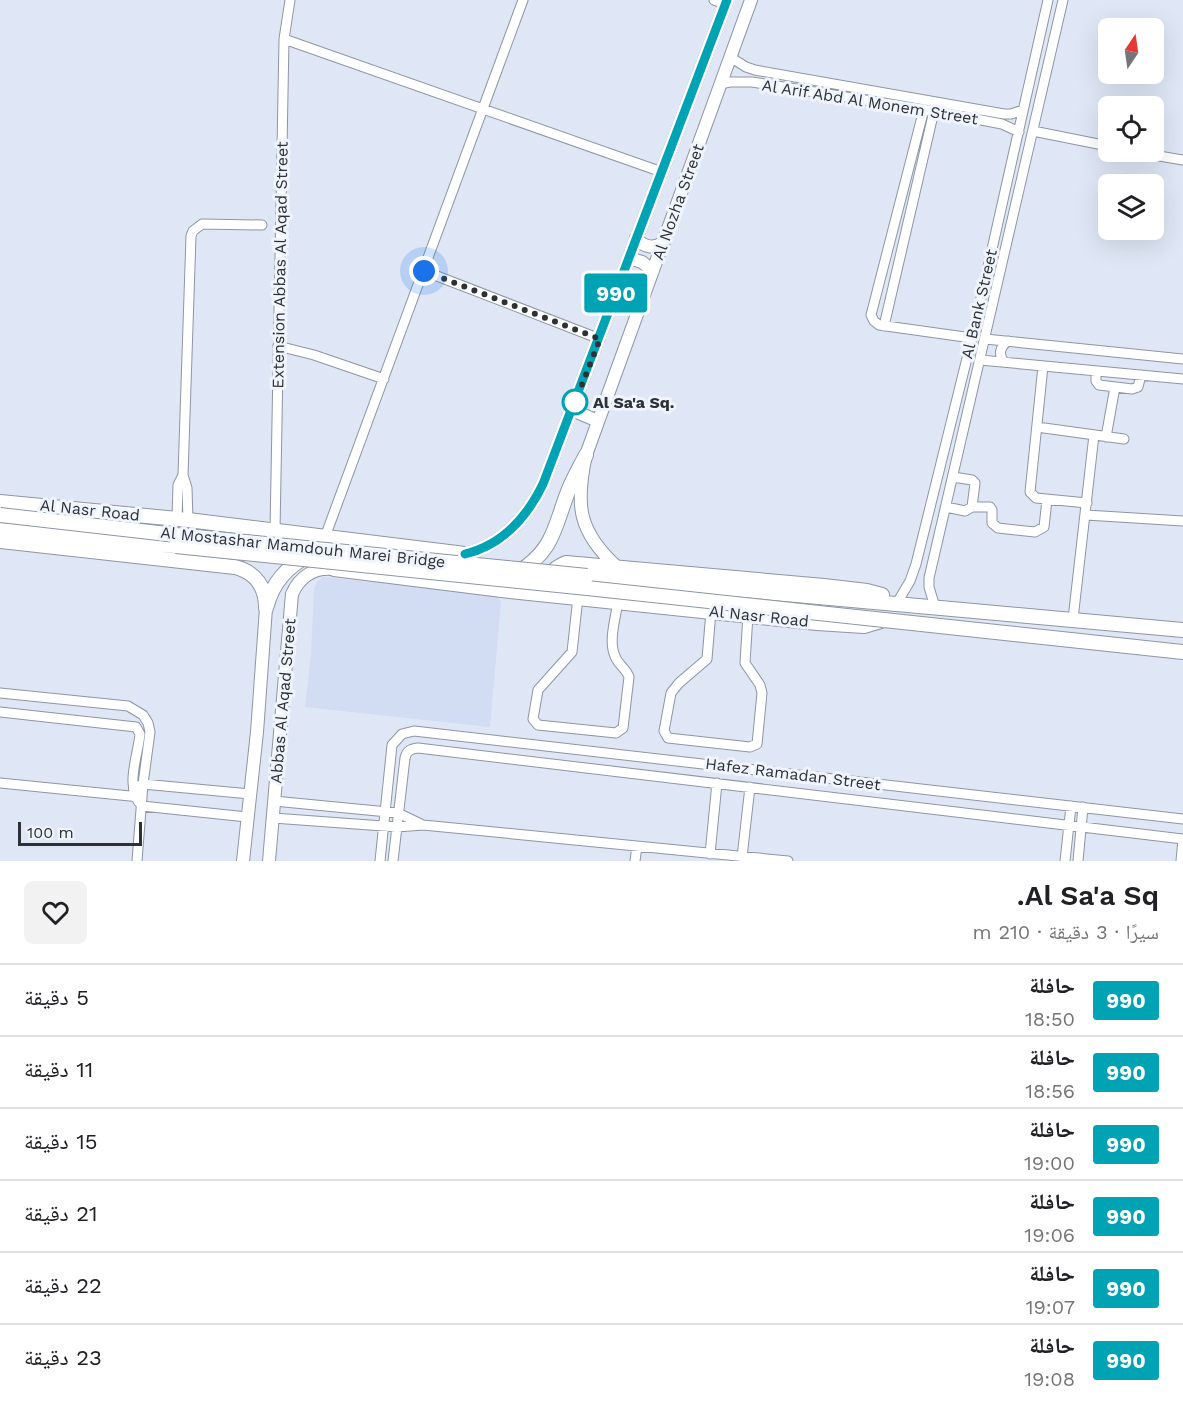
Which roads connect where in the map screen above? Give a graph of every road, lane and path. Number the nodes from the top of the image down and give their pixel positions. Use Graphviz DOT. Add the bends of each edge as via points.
graph roads {
  1 [pos="290,0"];
  2 [pos="523,0"];
  3 [pos="751,0"];
  4 [pos="1048,0"];
  5 [pos="1063,0"];
  6 [pos="722,1"];
  7 [pos="284,39"];
  8 [pos="730,57"];
  9 [pos="755,70"];
  10 [pos="752,82"];
  11 [pos="720,84"];
  12 [pos="483,109"];
  13 [pos="929,110"];
  14 [pos="1023,110"];
  15 [pos="1003,119"];
  16 [pos="1033,131"];
  17 [pos="1019,132"];
  18 [pos="1098,144"];
  19 [pos="1164,157"];
  20 [pos="1183,160"];
  21 [pos="662,172"];
  22 [pos="262,225"];
  23 [pos="636,238"];
  24 [pos="664,242"];
  25 [pos="629,258"];
  26 [pos="424,271"];
  27 [pos="652,271"];
  28 [pos="884,326"];
  29 [pos="972,338"];
  30 [pos="600,339"];
  31 [pos="985,339"];
  32 [pos="1008,341"];
  33 [pos="278,346"];
  34 [pos="1183,359"];
  35 [pos="980,360"];
  36 [pos="1004,362"];
  37 [pos="1043,366"];
  38 [pos="1096,371"];
  39 [pos="1141,375"];
  40 [pos="384,379"];
  41 [pos="1183,379"];
  42 [pos="1115,387"];
  43 [pos="575,403"];
  44 [pos="598,421"];
  45 [pos="1037,428"];
  46 [pos="1094,435"];
  47 [pos="1106,437"];
  48 [pos="1124,439"];
  49 [pos="586,455"];
  50 [pos="953,477"];
  51 [pos="1047,500"];
  52 [pos="0,501"];
  53 [pos="1087,503"];
  54 [pos="946,507"];
  55 [pos="972,507"];
  56 [pos="0,515"];
  57 [pos="1086,515"];
  58 [pos="182,520"];
  59 [pos="1183,521"];
  60 [pos="229,525"];
  61 [pos="0,530"];
  62 [pos="275,531"];
  63 [pos="325,537"];
  64 [pos="0,542"];
  65 [pos="367,543"];
  66 [pos="465,554"];
  67 [pos="916,564"];
  68 [pos="235,567"];
  69 [pos="932,567"];
  70 [pos="618,568"];
  71 [pos="334,569"];
  72 [pos="462,585"];
  73 [pos="559,595"];
  74 [pos="578,597"];
  75 [pos="618,601"];
  76 [pos="895,603"];
  77 [pos="935,606"];
  78 [pos="266,608"];
  79 [pos="711,611"];
  80 [pos="748,615"];
  81 [pos="1073,619"];
  82 [pos="884,620"];
  83 [pos="1183,630"];
  84 [pos="1183,652"];
  85 [pos="1,695"];
  86 [pos="0,712"];
  87 [pos="429,733"];
  88 [pos="427,749"];
  89 [pos="0,783"];
  90 [pos="717,783"];
  91 [pos="143,784"];
  92 [pos="750,787"];
  93 [pos="250,794"];
  94 [pos="140,800"];
  95 [pos="274,801"];
  96 [pos="1071,806"];
  97 [pos="1083,807"];
  98 [pos="386,812"];
  99 [pos="398,813"];
  100 [pos="247,817"];
  101 [pos="273,818"];
  102 [pos="1183,819"];
  103 [pos="423,825"];
  104 [pos="1069,825"];
  105 [pos="384,826"];
  106 [pos="1081,826"];
  107 [pos="397,827"];
  108 [pos="1183,839"];
  109 [pos="637,846"];
  110 [pos="710,854"];
  111 [pos="742,857"];
  112 [pos="137,861"];
  113 [pos="243,861"];
  114 [pos="269,861"];
  115 [pos="380,861"];
  116 [pos="393,861"];
  117 [pos="635,861"];
  118 [pos="788,861"];
  119 [pos="1065,861"];
  120 [pos="1078,861"];
  121 [pos="1181,861"];
  1 -- 7 [label="street, Extension Abbas Al Aqad Street"];
  2 -- 12 [label="street"];
  3 -- 8 [label="main road, Al Nozha Street"];
  4 -- 14 [label="street, Al Bank Street"];
  5 -- 16 [label="street, Al Bank Street"];
  6 -- 21 [label="main road, Al Nozha Street"];
  7 -- 12 [label="street"];
  7 -- 33 [label="street, Extension Abbas Al Aqad Street"];
  8 -- 9 [label="street, Al Arif Abd Al Monem Street"];
  8 -- 11 [label="main road, Al Nozha Street"];
  9 -- 10 [label="street"];
  9 -- 15 [label="street, Al Arif Abd Al Monem Street"];
  10 -- 11 [label="street, Al Arif Abd Al Monem Street"];
  10 -- 13 [label="street, Al Arif Abd Al Monem Street"];
  11 -- 24 [label="main road, Al Nozha Street"];
  12 -- 21 [label="street"];
  12 -- 26 [label="street"];
  13 -- 15 [label="street, Al Arif Abd Al Monem Street"];
  13 -- 28 [label="street"];
  13 -- 28 [label="street" via="872,309 874,321"];
  14 -- 15 [label="street, Al Arif Abd Al Monem Street"];
  14 -- 17 [label="street, Al Bank Street"];
  15 -- 17 [label="street, Al Arif Abd Al Monem Street"];
  16 -- 18 [label="street"];
  16 -- 31 [label="street, Al Bank Street"];
  17 -- 29 [label="street, Al Bank Street"];
  19 -- 20 [label="street"];
  21 -- 23 [label="main road, Al Nozha Street"];
  22 -- 58 [label="street" via="202,224 191,236 183,475 188,488"];
  23 -- 24 [label="main road" via="647,246"];
  23 -- 25 [label="main road, Al Nozha Street"];
  24 -- 27 [label="main road, Al Nozha Street"];
  25 -- 27 [label="main road"];
  25 -- 30 [label="main road, Al Nozha Street"];
  26 -- 30 [label="street"];
  26 -- 40 [label="street"];
  27 -- 44 [label="main road, Al Nozha Street"];
  28 -- 29 [label="street"];
  29 -- 67 [label="street, Al Bank Street"];
  30 -- 43 [label="main road, Al Nozha Street"];
  31 -- 32 [label="street"];
  31 -- 35 [label="street, Al Bank Street"];
  32 -- 34 [label="street"];
  32 -- 36 [label="street" via="1000,353"];
  33 -- 40 [label="street"];
  33 -- 62 [label="street, Extension Abbas Al Aqad Street"];
  35 -- 36 [label="street"];
  35 -- 50 [label="street, Al Bank Street"];
  36 -- 37 [label="street"];
  37 -- 38 [label="street"];
  37 -- 45 [label="street"];
  38 -- 39 [label="street"];
  38 -- 42 [label="street" via="1099,386"];
  39 -- 41 [label="street"];
  39 -- 42 [label="street" via="1136,388"];
  40 -- 63 [label="street"];
  42 -- 47 [label="street"];
  43 -- 44 [label="main road" via="579,413"];
  43 -- 66 [label="main road, Al Nozha Street" via="528,511 491,544"];
  44 -- 49 [label="main road, Al Nozha Street"];
  45 -- 46 [label="street"];
  45 -- 51 [label="street" via="1029,489 1033,497"];
  46 -- 47 [label="street"];
  46 -- 53 [label="street"];
  47 -- 48 [label="street"];
  49 -- 70 [label="main road, Al Nozha Street" via="580,487 584,520 600,551"];
  49 -- 72 [label="highway" via="566,496 553,536 540,555 505,579"];
  50 -- 54 [label="street, Al Bank Street"];
  50 -- 55 [label="street" via="975,483"];
  51 -- 53 [label="street"];
  51 -- 55 [label="street" via="1044,527 1035,532 998,528 992,524 990,507"];
  52 -- 58 [label="highway, Al Nasr Road"];
  53 -- 57 [label="street"];
  54 -- 55 [label="street" via="965,511"];
  54 -- 69 [label="street, Al Bank Street"];
  56 -- 76 [label="highway, Al Mostashar Mamdouh Marei Bridge, bridge" via="587,576"];
  57 -- 59 [label="street"];
  57 -- 81 [label="street"];
  58 -- 60 [label="highway, Al Nasr Road"];
  60 -- 62 [label="highway, Al Nasr Road"];
  60 -- 68 [label="highway" via="242,536 245,547 243,559"];
  61 -- 82 [label="highway, Al Mostashar Mamdouh Marei Bridge, bridge"];
  62 -- 63 [label="highway, Al Nasr Road"];
  63 -- 65 [label="highway, Al Nasr Road"];
  64 -- 68 [label="highway"];
  65 -- 66 [label="highway, Al Nasr Road"];
  65 -- 78 [label="highway" via="303,558 282,576"];
  66 -- 72 [label="highway" via="474,568"];
  67 -- 69 [label="street" via="921,571"];
  67 -- 76 [label="street, Al Bank Street"];
  68 -- 78 [label="highway" via="258,581 265,594"];
  69 -- 77 [label="street, Al Bank Street" via="929,587"];
  70 -- 73 [label="highway" via="566,563 555,568 550,577 551,587"];
  70 -- 76 [label="highway" via="867,591"];
  71 -- 72 [label="highway, Al Nasr Road"];
  71 -- 95 [label="main road, Abbas Al Aqad Street" via="308,573 292,594"];
  72 -- 73 [label="highway, Al Nasr Road"];
  73 -- 74 [label="highway, Al Nasr Road"];
  74 -- 75 [label="highway, Al Nasr Road"];
  74 -- 75 [label="street" via="572,652 536,694 533,719 538,725 616,733 623,728 629,677 613,648"];
  75 -- 79 [label="highway, Al Nasr Road"];
  76 -- 77 [label="highway"];
  77 -- 81 [label="highway"];
  78 -- 93 [label="main road, Abbas Al Aqad Street"];
  79 -- 80 [label="highway, Al Nasr Road"];
  79 -- 80 [label="street" via="707,659 679,683 670,697 664,731 668,738 750,747 757,744 762,693 745,663"];
  80 -- 82 [label="highway, Al Nasr Road" via="864,626"];
  81 -- 83 [label="highway"];
  82 -- 84 [label="highway, Al Nasr Road"];
  85 -- 91 [label="street" via="128,706 140,712 150,732"];
  86 -- 94 [label="street" via="134,727 140,734 133,785"];
  87 -- 88 [label="street"];
  87 -- 96 [label="street, Hafez Ramadan Street"];
  87 -- 98 [label="street, Hafez Ramadan Street" via="402,734 392,745"];
  88 -- 90 [label="street, Hafez Ramadan Street"];
  88 -- 99 [label="street, Hafez Ramadan Street" via="407,752"];
  89 -- 94 [label="street"];
  90 -- 92 [label="street, Hafez Ramadan Street"];
  90 -- 110 [label="street"];
  91 -- 93 [label="street"];
  91 -- 94 [label="street" via="138,787"];
  92 -- 104 [label="street, Hafez Ramadan Street"];
  92 -- 111 [label="street"];
  93 -- 100 [label="main road, Abbas Al Aqad Street"];
  94 -- 100 [label="street"];
  94 -- 112 [label="street"];
  95 -- 98 [label="street"];
  95 -- 101 [label="main road, Abbas Al Aqad Street"];
  96 -- 97 [label="street, Hafez Ramadan Street"];
  96 -- 104 [label="street"];
  97 -- 102 [label="street, Hafez Ramadan Street"];
  97 -- 106 [label="street"];
  98 -- 99 [label="street"];
  98 -- 105 [label="street"];
  99 -- 103 [label="street"];
  99 -- 107 [label="street"];
  100 -- 113 [label="main road, Abbas Al Aqad Street"];
  101 -- 105 [label="street"];
  101 -- 114 [label="main road, Abbas Al Aqad Street"];
  103 -- 107 [label="street"];
  103 -- 109 [label="street"];
  104 -- 106 [label="street, Hafez Ramadan Street"];
  104 -- 119 [label="street"];
  105 -- 107 [label="street"];
  105 -- 115 [label="street"];
  106 -- 108 [label="street, Hafez Ramadan Street"];
  106 -- 120 [label="street"];
  107 -- 116 [label="street"];
  108 -- 121 [label="street"];
  109 -- 110 [label="street"];
  109 -- 117 [label="street"];
  110 -- 111 [label="street"];
  111 -- 118 [label="street"];
}
